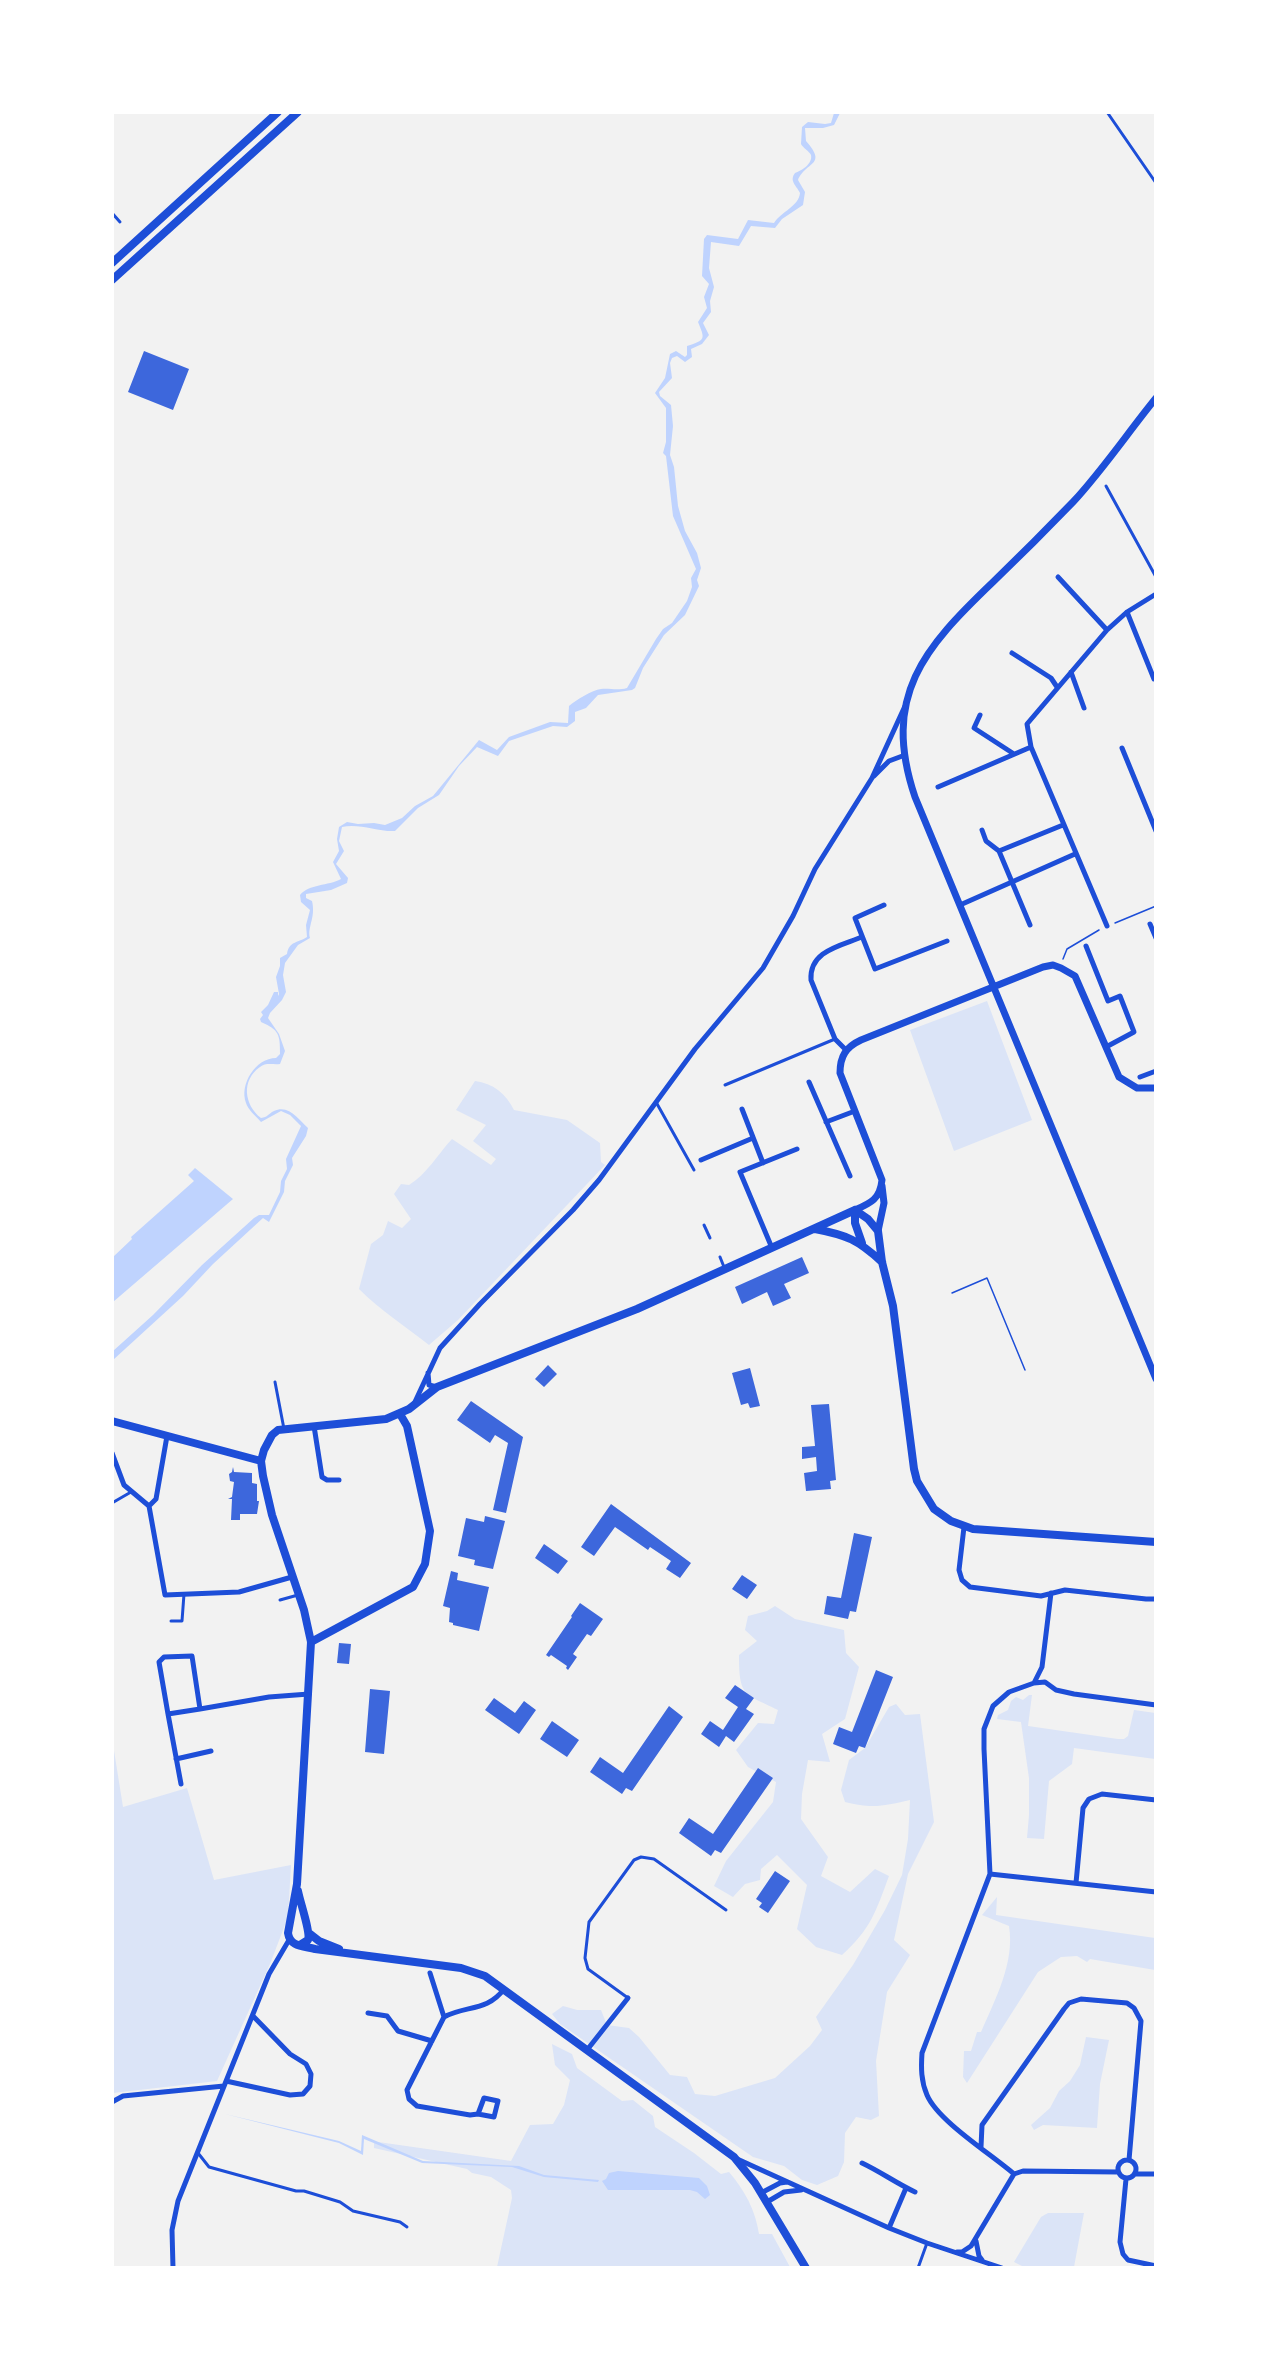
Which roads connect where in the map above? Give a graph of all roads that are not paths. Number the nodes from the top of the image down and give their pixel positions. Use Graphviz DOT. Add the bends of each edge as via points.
graph roads {
  1 [pos="278,112"];
  2 [pos="298,112"];
  3 [pos="1107,112"];
  4 [pos="1155,183"];
  5 [pos="112,213"];
  6 [pos="120,222"];
  7 [pos="112,263"];
  8 [pos="112,280"];
  9 [pos="1155,398"];
  10 [pos="1106,486"];
  11 [pos="1058,577"];
  12 [pos="1155,577"];
  13 [pos="1155,594"];
  14 [pos="1127,612"];
  15 [pos="1107,630"];
  16 [pos="1012,653"];
  17 [pos="1071,672"];
  18 [pos="1154,679"];
  19 [pos="1057,687"];
  20 [pos="906,705"];
  21 [pos="1084,708"];
  22 [pos="980,716"];
  23 [pos="1031,747"];
  24 [pos="1122,748"];
  25 [pos="1014,754"];
  26 [pos="905,756"];
  27 [pos="872,778"];
  28 [pos="938,787"];
  29 [pos="1153,820"];
  30 [pos="1063,825"];
  31 [pos="982,830"];
  32 [pos="1155,831"];
  33 [pos="999,851"];
  34 [pos="1075,854"];
  35 [pos="1011,881"];
  36 [pos="884,905"];
  37 [pos="960,905"];
  38 [pos="1150,924"];
  39 [pos="1030,925"];
  40 [pos="1107,926"];
  41 [pos="862,937"];
  42 [pos="1155,938"];
  43 [pos="947,941"];
  44 [pos="1086,946"];
  45 [pos="993,987"];
  46 [pos="835,1040"];
  47 [pos="1106,1047"];
  48 [pos="846,1050"];
  49 [pos="1155,1071"];
  50 [pos="1140,1077"];
  51 [pos="809,1082"];
  52 [pos="724,1085"];
  53 [pos="1155,1088"];
  54 [pos="656,1102"];
  55 [pos="741,1109"];
  56 [pos="855,1111"];
  57 [pos="826,1122"];
  58 [pos="753,1138"];
  59 [pos="797,1149"];
  60 [pos="701,1160"];
  61 [pos="762,1163"];
  62 [pos="694,1170"];
  63 [pos="850,1176"];
  64 [pos="882,1180"];
  65 [pos="855,1210"];
  66 [pos="704,1225"];
  67 [pos="815,1229"];
  68 [pos="878,1231"];
  69 [pos="710,1238"];
  70 [pos="862,1243"];
  71 [pos="772,1248"];
  72 [pos="720,1257"];
  73 [pos="882,1262"];
  74 [pos="724,1269"];
  75 [pos="428,1371"];
  76 [pos="1155,1379"];
  77 [pos="275,1382"];
  78 [pos="437,1387"];
  79 [pos="411,1408"];
  80 [pos="400,1414"];
  81 [pos="112,1421"];
  82 [pos="314,1426"];
  83 [pos="407,1426"];
  84 [pos="284,1429"];
  85 [pos="166,1436"];
  86 [pos="112,1453"];
  87 [pos="261,1461"];
  88 [pos="339,1480"];
  89 [pos="131,1492"];
  90 [pos="112,1503"];
  91 [pos="149,1506"];
  92 [pos="964,1527"];
  93 [pos="1155,1542"];
  94 [pos="292,1577"];
  95 [pos="1051,1593"];
  96 [pos="184,1594"];
  97 [pos="299,1594"];
  98 [pos="1155,1599"];
  99 [pos="280,1600"];
  100 [pos="171,1621"];
  101 [pos="311,1642"];
  102 [pos="1034,1683"];
  103 [pos="309,1694"];
  104 [pos="1155,1705"];
  105 [pos="200,1709"];
  106 [pos="168,1714"];
  107 [pos="211,1751"];
  108 [pos="176,1759"];
  109 [pos="181,1784"];
  110 [pos="1155,1800"];
  111 [pos="990,1874"];
  112 [pos="1076,1882"];
  113 [pos="297,1884"];
  114 [pos="1155,1892"];
  115 [pos="726,1910"];
  116 [pos="289,1930"];
  117 [pos="308,1930"];
  118 [pos="289,1940"];
  119 [pos="300,1945"];
  120 [pos="351,1954"];
  121 [pos="430,1973"];
  122 [pos="504,1989"];
  123 [pos="628,1998"];
  124 [pos="368,2013"];
  125 [pos="253,2016"];
  126 [pos="444,2018"];
  127 [pos="432,2041"];
  128 [pos="587,2050"];
  129 [pos="225,2084"];
  130 [pos="112,2102"];
  131 [pos="478,2114"];
  132 [pos="981,2146"];
  133 [pos="198,2153"];
  134 [pos="734,2157"];
  135 [pos="1128,2160"];
  136 [pos="862,2163"];
  137 [pos="1118,2172"];
  138 [pos="1014,2174"];
  139 [pos="1136,2174"];
  140 [pos="1155,2174"];
  141 [pos="1126,2179"];
  142 [pos="789,2182"];
  143 [pos="906,2188"];
  144 [pos="802,2190"];
  145 [pos="915,2192"];
  146 [pos="762,2193"];
  147 [pos="767,2202"];
  148 [pos="406,2227"];
  149 [pos="889,2228"];
  150 [pos="975,2240"];
  151 [pos="927,2243"];
  152 [pos="954,2252"];
  153 [pos="983,2261"];
  154 [pos="1155,2266"];
  155 [pos="173,2268"];
  156 [pos="806,2268"];
  157 [pos="918,2268"];
  158 [pos="1002,2268"];
  1 -- 7 [label="main road"];
  2 -- 8 [label="main road"];
  3 -- 4 [label="lane"];
  5 -- 6 [label="lane"];
  9 -- 20 [label="street" via="1076,499 943,632 921,664"];
  10 -- 12 [label="lane"];
  11 -- 15 [label="street"];
  13 -- 14 [label="street"];
  14 -- 15 [label="street"];
  14 -- 18 [label="street"];
  15 -- 17 [label="street"];
  16 -- 19 [label="street" via="1051,678"];
  17 -- 19 [label="street"];
  17 -- 21 [label="street"];
  19 -- 23 [label="street" via="1028,724"];
  20 -- 26 [label="street"];
  20 -- 27 [label="street"];
  22 -- 25 [label="street" via="974,728"];
  23 -- 25 [label="street"];
  23 -- 30 [label="street"];
  24 -- 29 [label="street"];
  25 -- 28 [label="street"];
  26 -- 27 [label="street" via="889,761"];
  26 -- 37 [label="street" via="915,797"];
  27 -- 54 [label="street" via="816,868 763,968 695,1048"];
  29 -- 32 [label="street"];
  30 -- 33 [label="street"];
  30 -- 34 [label="street"];
  31 -- 33 [label="street" via="986,841"];
  33 -- 35 [label="street"];
  34 -- 35 [label="street"];
  34 -- 40 [label="street"];
  35 -- 37 [label="street"];
  35 -- 39 [label="street"];
  36 -- 41 [label="street" via="855,918"];
  37 -- 45 [label="street"];
  38 -- 42 [label="street"];
  41 -- 43 [label="street" via="875,969"];
  41 -- 46 [label="street" via="827,951 813,963 811,980"];
  44 -- 47 [label="street" via="1108,1001 1120,996 1134,1032"];
  45 -- 47 [label="street" via="1043,966 1061,968 1075,976"];
  45 -- 48 [label="street" via="861,1040"];
  45 -- 76 [label="street"];
  46 -- 48 [label="street"];
  46 -- 52 [label="lane"];
  47 -- 53 [label="street" via="1124,1082 1137,1088"];
  48 -- 56 [label="street" via="840,1073"];
  49 -- 50 [label="street"];
  51 -- 57 [label="street"];
  54 -- 62 [label="lane"];
  54 -- 75 [label="street" via="599,1180 440,1348"];
  55 -- 58 [label="street"];
  56 -- 57 [label="street"];
  56 -- 64 [label="street"];
  57 -- 63 [label="street"];
  58 -- 60 [label="street"];
  58 -- 61 [label="street"];
  59 -- 61 [label="street"];
  61 -- 71 [label="street" via="740,1172"];
  64 -- 65 [label="street" via="874,1200"];
  64 -- 68 [label="street" via="884,1203"];
  65 -- 67 [label="main road"];
  65 -- 68 [label="main road"];
  65 -- 70 [label="main road"];
  66 -- 69 [label="lane"];
  67 -- 70 [label="main road"];
  67 -- 71 [label="main road"];
  68 -- 73 [label="main road"];
  70 -- 73 [label="main road"];
  71 -- 74 [label="main road"];
  72 -- 74 [label="lane"];
  73 -- 92 [label="main road" via="893,1306 915,1475 934,1509"];
  74 -- 78 [label="main road" via="637,1309"];
  75 -- 78 [label="street" via="429,1385"];
  75 -- 79 [label="street"];
  77 -- 84 [label="lane"];
  78 -- 79 [label="main road"];
  79 -- 80 [label="main road"];
  79 -- 83 [label="main road"];
  80 -- 82 [label="main road" via="386,1419"];
  80 -- 83 [label="main road"];
  81 -- 85 [label="main road"];
  82 -- 84 [label="main road"];
  82 -- 88 [label="street" via="322,1477"];
  83 -- 101 [label="main road" via="430,1531 425,1564 413,1587"];
  84 -- 87 [label="main road" via="272,1435"];
  85 -- 87 [label="main road"];
  85 -- 91 [label="street" via="156,1499"];
  86 -- 89 [label="street" via="124,1485"];
  87 -- 94 [label="main road" via="272,1515"];
  89 -- 90 [label="lane"];
  89 -- 91 [label="street"];
  91 -- 96 [label="street" via="165,1594"];
  92 -- 93 [label="main road"];
  92 -- 95 [label="street" via="959,1570 966,1585 1041,1596"];
  94 -- 96 [label="street" via="239,1592"];
  94 -- 97 [label="main road"];
  95 -- 98 [label="street" via="1065,1590"];
  95 -- 102 [label="street" via="1042,1667"];
  96 -- 100 [label="lane" via="182,1622"];
  97 -- 99 [label="lane"];
  97 -- 101 [label="main road"];
  101 -- 103 [label="main road"];
  102 -- 104 [label="street" via="1045,1682 1056,1690 1074,1694"];
  102 -- 111 [label="street" via="1001,1697 986,1723"];
  103 -- 105 [label="street"];
  103 -- 113 [label="main road"];
  105 -- 106 [label="street"];
  105 -- 106 [label="street" via="192,1656 164,1657 159,1662"];
  106 -- 108 [label="street"];
  107 -- 108 [label="street"];
  108 -- 109 [label="street"];
  110 -- 112 [label="street" via="1102,1794 1089,1799 1083,1808"];
  111 -- 112 [label="street"];
  111 -- 132 [label="street" via="922,2053 920,2073 927,2096 938,2112"];
  112 -- 114 [label="street"];
  113 -- 116 [label="main road"];
  113 -- 117 [label="main road"];
  115 -- 123 [label="lane" via="654,1859 634,1860 589,1922 585,1958 588,1969"];
  116 -- 117 [label="main road" via="296,1923"];
  116 -- 118 [label="main road"];
  117 -- 119 [label="main road" via="306,1943"];
  117 -- 120 [label="main road" via="319,1941"];
  118 -- 119 [label="main road"];
  118 -- 125 [label="street" via="269,1974"];
  119 -- 120 [label="main road"];
  120 -- 122 [label="main road" via="461,1968 485,1976"];
  121 -- 126 [label="street"];
  122 -- 126 [label="street" via="487,2005"];
  122 -- 128 [label="main road"];
  123 -- 128 [label="street"];
  124 -- 127 [label="street" via="387,2016 398,2031"];
  125 -- 129 [label="street"];
  125 -- 129 [label="street" via="290,2054 306,2064 310,2086 303,2094 290,2095"];
  126 -- 127 [label="street"];
  127 -- 131 [label="street" via="408,2086 409,2099 417,2106"];
  128 -- 134 [label="main road"];
  129 -- 130 [label="street" via="123,2096"];
  129 -- 133 [label="street"];
  132 -- 135 [label="street" via="982,2125 1069,2003 1081,1999 1127,2003 1141,2020"];
  132 -- 138 [label="street"];
  133 -- 148 [label="lane" via="218,2170 304,2191"];
  133 -- 155 [label="street" via="174,2214"];
  134 -- 142 [label="street"];
  134 -- 146 [label="main road"];
  135 -- 137 [label="street" via="1120,2163"];
  135 -- 139 [label="street" via="1136,2165"];
  136 -- 143 [label="street"];
  137 -- 138 [label="street"];
  137 -- 141 [label="street"];
  138 -- 150 [label="street"];
  139 -- 140 [label="street"];
  139 -- 141 [label="street"];
  141 -- 154 [label="street" via="1120,2247 1128,2260"];
  142 -- 144 [label="street"];
  142 -- 146 [label="street"];
  143 -- 145 [label="street"];
  143 -- 149 [label="street"];
  144 -- 147 [label="street" via="784,2192"];
  144 -- 149 [label="street"];
  146 -- 147 [label="main road"];
  147 -- 156 [label="main road"];
  149 -- 151 [label="street"];
  150 -- 152 [label="street" via="967,2250"];
  150 -- 153 [label="street"];
  151 -- 152 [label="street"];
  151 -- 157 [label="lane"];
  152 -- 153 [label="street"];
  153 -- 158 [label="street"];
}
